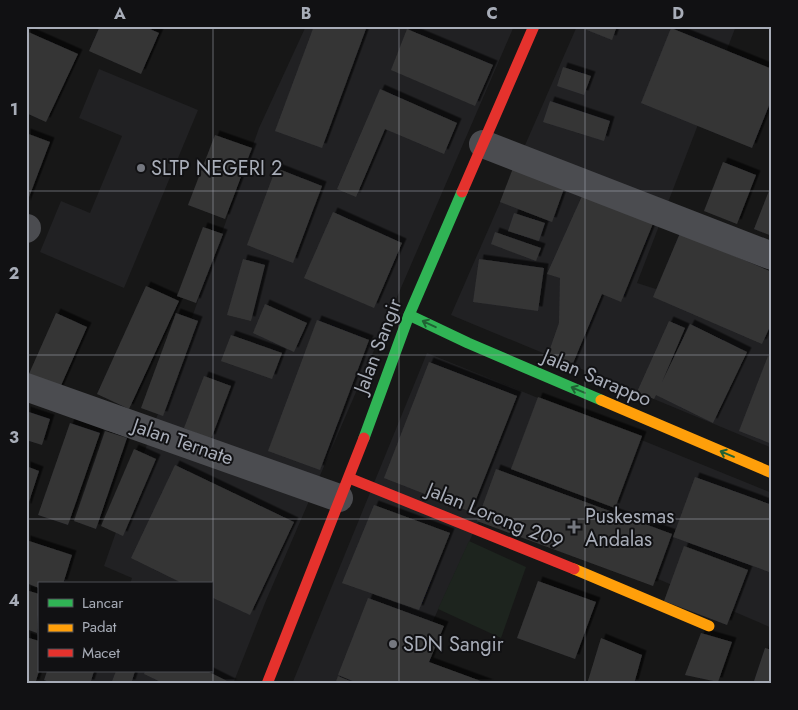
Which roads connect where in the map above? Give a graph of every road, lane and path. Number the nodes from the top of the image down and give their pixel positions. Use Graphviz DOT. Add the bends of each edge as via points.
graph roads {
  1 [pos="534,26"];
  2 [pos="483,144"];
  3 [pos="772,256"];
  4 [pos="409,315"];
  5 [pos="26,387"];
  6 [pos="772,473"];
  7 [pos="344,488"];
  8 [pos="709,626"];
  9 [pos="267,684"];
  1 -- 2 [label="street, Jalan Sangir"];
  2 -- 3 [label="street"];
  2 -- 4 [label="street, Jalan Sangir"];
  6 -- 4 [label="street, Jalan Sarappo, one-way"];
  4 -- 7 [label="street, Jalan Sangir"];
  5 -- 7 [label="street, Jalan Ternate"];
  7 -- 8 [label="street, Jalan Lorong 209" via="556,561"];
  7 -- 9 [label="street, Jalan Sangir"];
}
